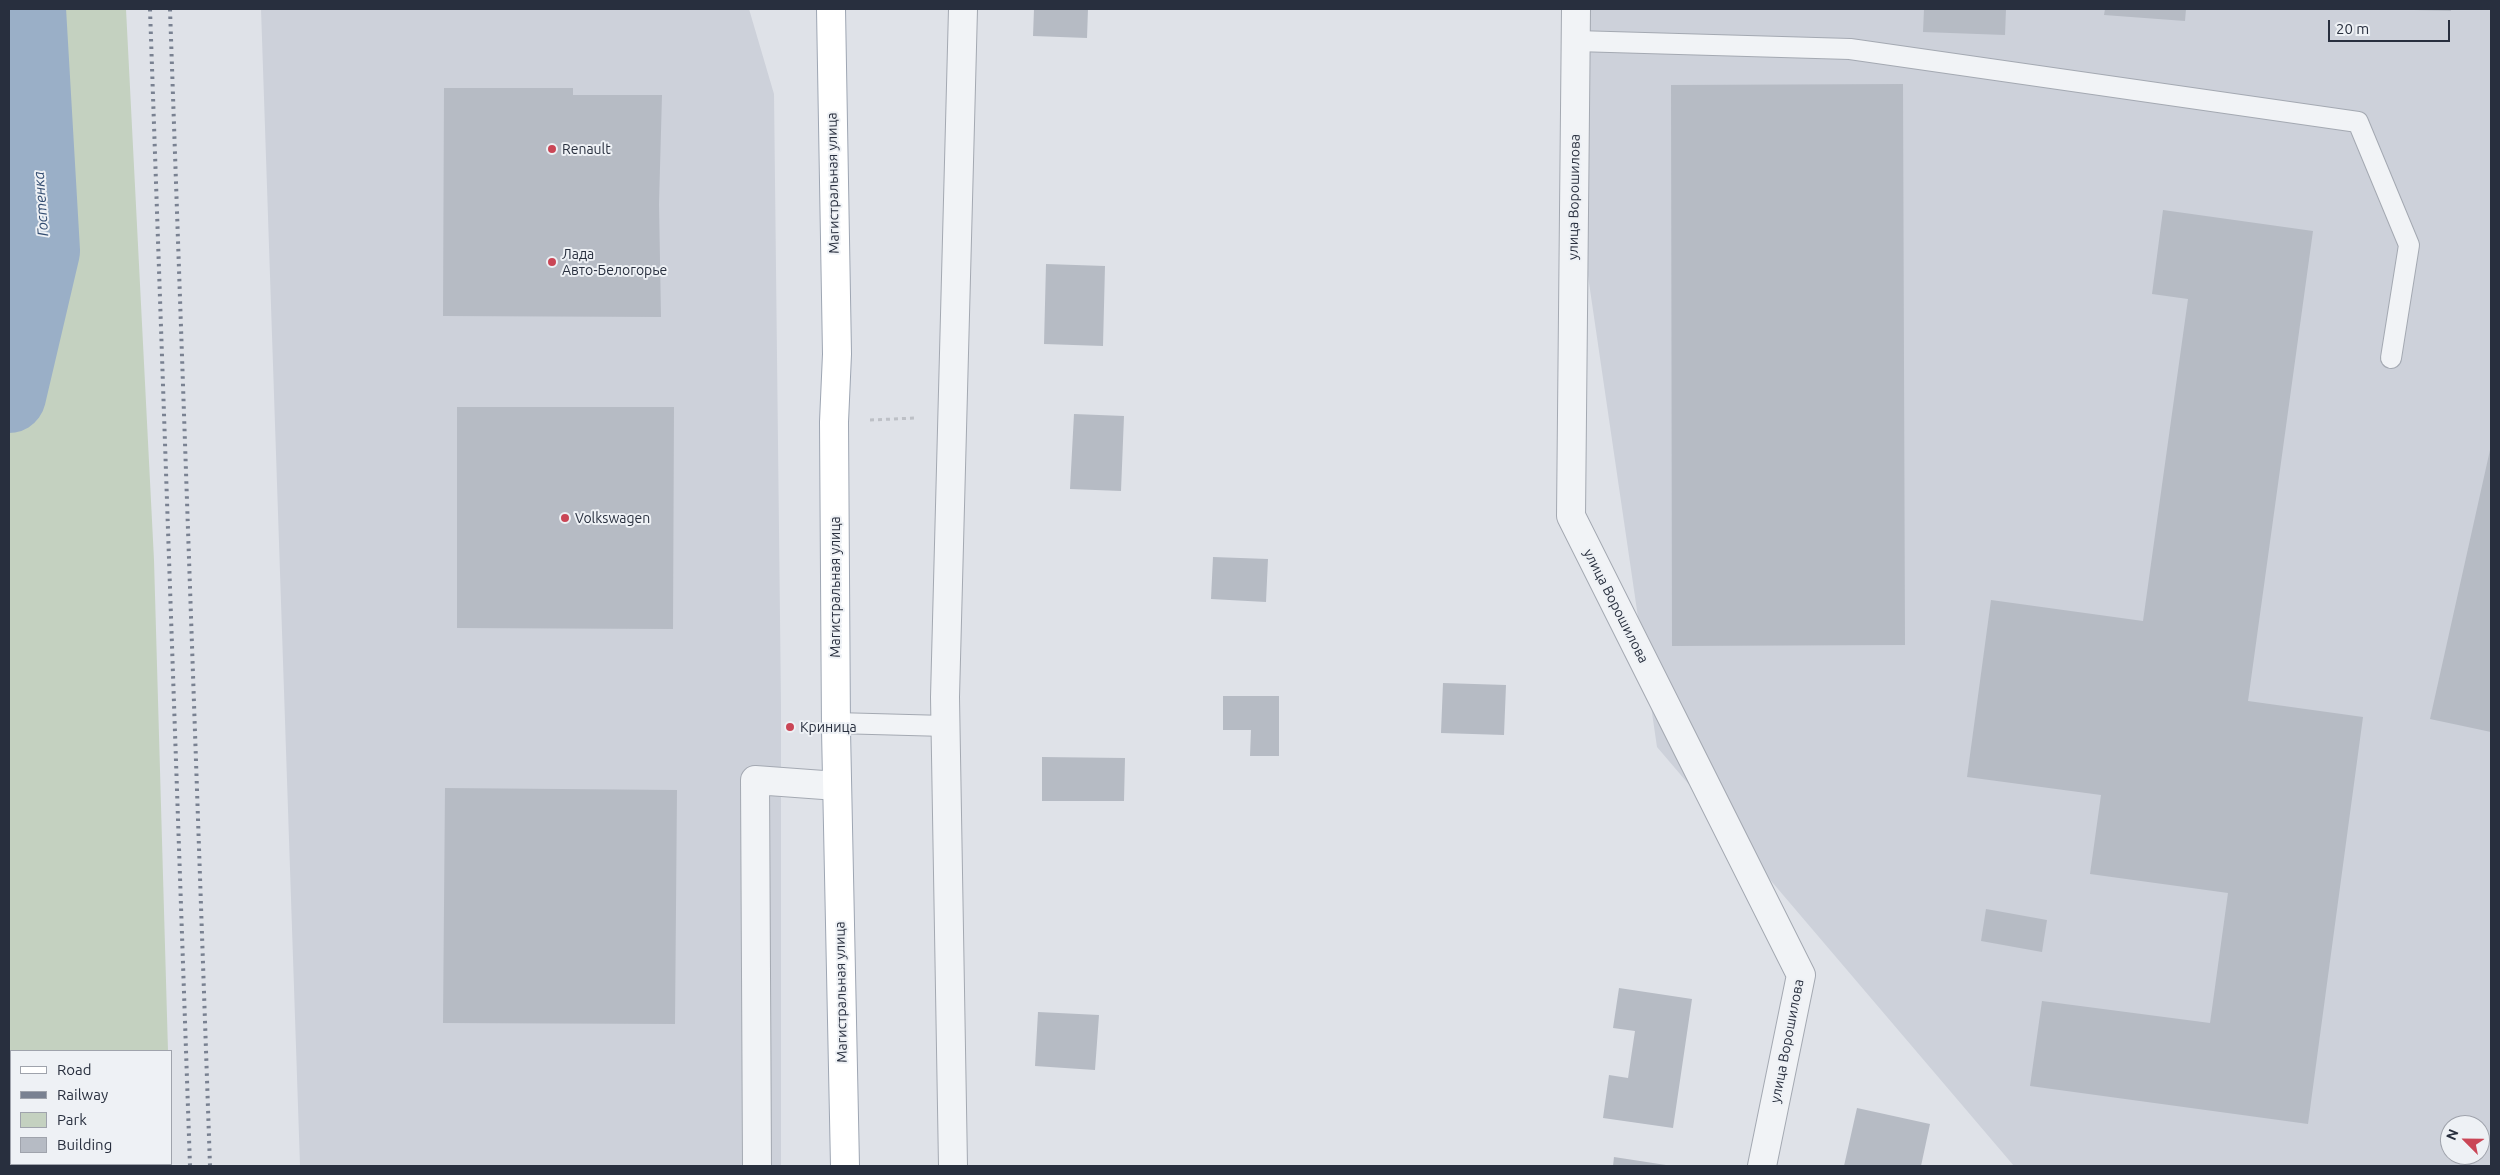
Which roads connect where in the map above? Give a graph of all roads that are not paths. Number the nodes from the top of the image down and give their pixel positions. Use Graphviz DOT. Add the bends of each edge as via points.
graph roads {
  1 [pos="831,9"];
  2 [pos="963,9"];
  3 [pos="1576,9"];
  4 [pos="1576,41"];
  5 [pos="2391,358"];
  6 [pos="836,723"];
  7 [pos="945,726"];
  8 [pos="837,786"];
  9 [pos="757,1166"];
  10 [pos="845,1166"];
  11 [pos="953,1166"];
  12 [pos="1762,1166"];
  1 -- 6 [label="main road, Магистральная улица" via="837,354 834,422"];
  2 -- 7 [label="street"];
  3 -- 4 [label="street, улица Ворошилова"];
  4 -- 5 [label="lane" via="1850,49 2358,122 2409,245"];
  4 -- 12 [label="street, улица Ворошилова" via="1570,516 1801,975"];
  6 -- 7 [label="lane"];
  6 -- 8 [label="main road, Магистральная улица"];
  7 -- 11 [label="street"];
  8 -- 9 [label="street" via="755,780"];
  8 -- 10 [label="main road, Магистральная улица"];
}
